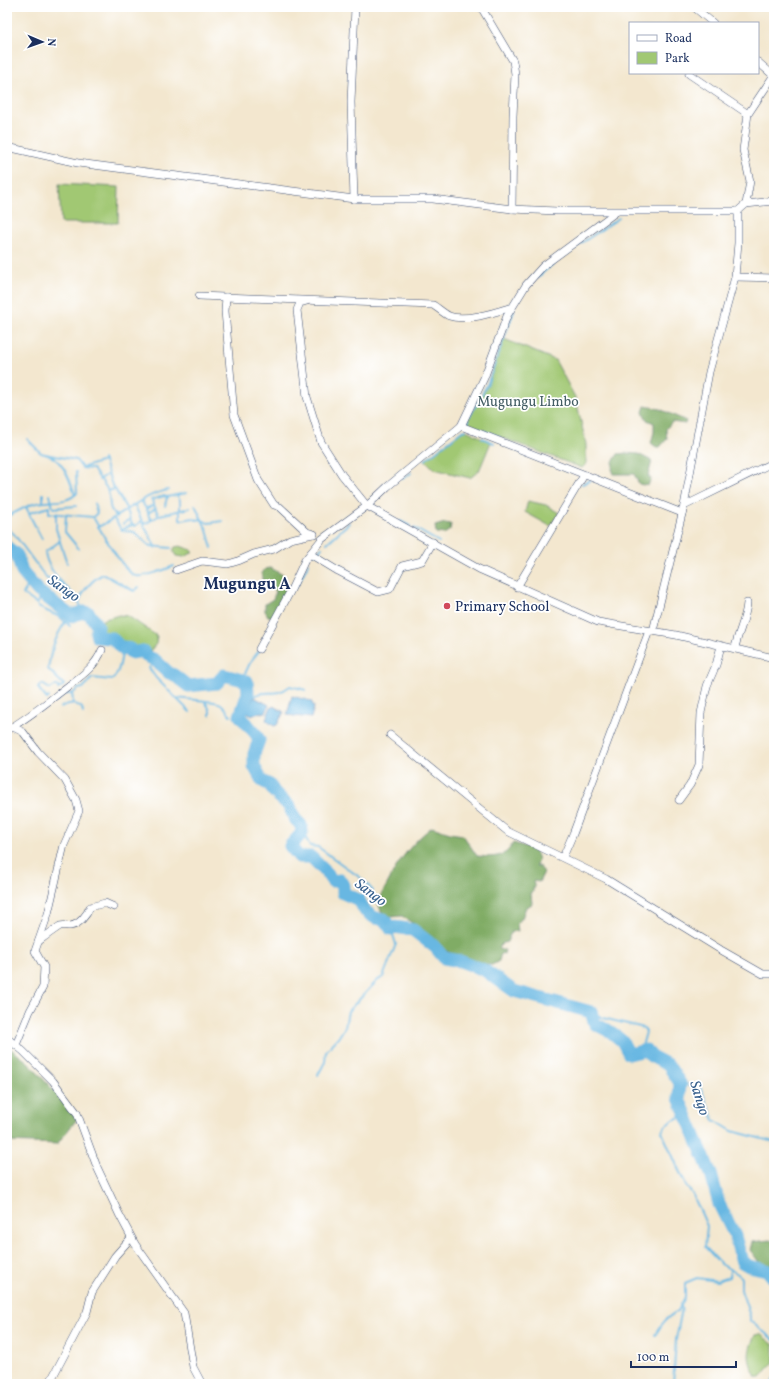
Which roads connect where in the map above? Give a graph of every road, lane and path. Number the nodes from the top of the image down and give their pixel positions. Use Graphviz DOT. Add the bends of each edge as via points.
graph roads {
  1 [pos="355,7"];
  2 [pos="481,7"];
  3 [pos="694,7"];
  4 [pos="712,22"];
  5 [pos="759,63"];
  6 [pos="689,74"];
  7 [pos="774,76"];
  8 [pos="748,114"];
  9 [pos="7,146"];
  10 [pos="354,199"];
  11 [pos="774,201"];
  12 [pos="746,204"];
  13 [pos="512,209"];
  14 [pos="738,211"];
  15 [pos="616,212"];
  16 [pos="735,277"];
  17 [pos="774,278"];
  18 [pos="199,296"];
  19 [pos="226,297"];
  20 [pos="286,299"];
  21 [pos="307,301"];
  22 [pos="512,307"];
  23 [pos="297,310"];
  24 [pos="461,426"];
  25 [pos="774,462"];
  26 [pos="584,475"];
  27 [pos="367,506"];
  28 [pos="683,510"];
  29 [pos="314,534"];
  30 [pos="322,539"];
  31 [pos="433,542"];
  32 [pos="310,554"];
  33 [pos="176,570"];
  34 [pos="517,587"];
  35 [pos="747,603"];
  36 [pos="651,631"];
  37 [pos="721,646"];
  38 [pos="259,648"];
  39 [pos="735,648"];
  40 [pos="102,650"];
  41 [pos="774,658"];
  42 [pos="23,720"];
  43 [pos="10,728"];
  44 [pos="23,732"];
  45 [pos="390,735"];
  46 [pos="679,800"];
  47 [pos="563,857"];
  48 [pos="114,907"];
  49 [pos="39,941"];
  50 [pos="774,974"];
  51 [pos="7,1038"];
  52 [pos="16,1045"];
  53 [pos="130,1239"];
  54 [pos="49,1384"];
  55 [pos="202,1384"];
  1 -- 10 [label="street" via="351,102"];
  2 -- 13 [label="street" via="513,61 515,74"];
  3 -- 4 [label="street"];
  5 -- 7 [label="street"];
  6 -- 8 [label="street"];
  7 -- 8 [label="street"];
  8 -- 12 [label="street" via="743,150 750,181"];
  9 -- 10 [label="street" via="78,163"];
  10 -- 13 [label="street" via="433,199"];
  11 -- 12 [label="street"];
  12 -- 14 [label="street"];
  13 -- 15 [label="street"];
  14 -- 15 [label="street"];
  14 -- 16 [label="street"];
  15 -- 22 [label="street" via="543,266 526,285"];
  16 -- 17 [label="street"];
  16 -- 28 [label="street" via="710,372"];
  18 -- 19 [label="street"];
  19 -- 20 [label="street"];
  19 -- 29 [label="street" via="234,415 242,438 263,490 274,505 280,507 307,532"];
  20 -- 21 [label="street"];
  20 -- 23 [label="street"];
  21 -- 22 [label="street" via="433,304 449,316 465,317 491,314"];
  21 -- 23 [label="street" via="300,303"];
  22 -- 24 [label="street" via="484,378"];
  23 -- 27 [label="street" via="307,397 321,442 342,476"];
  24 -- 26 [label="street"];
  24 -- 27 [label="street"];
  25 -- 28 [label="street"];
  26 -- 28 [label="street"];
  26 -- 34 [label="street"];
  27 -- 30 [label="street"];
  27 -- 31 [label="street"];
  28 -- 36 [label="street"];
  29 -- 30 [label="street"];
  29 -- 33 [label="street" via="290,539 274,549 228,564 202,561"];
  30 -- 32 [label="street"];
  31 -- 32 [label="street" via="422,560 402,566 390,589 378,592"];
  31 -- 34 [label="street"];
  32 -- 38 [label="street"];
  34 -- 36 [label="street" via="598,622"];
  35 -- 39 [label="street"];
  36 -- 37 [label="street"];
  36 -- 47 [label="street"];
  37 -- 39 [label="street"];
  37 -- 46 [label="street" via="701,713 699,765 690,785"];
  39 -- 41 [label="street"];
  40 -- 42 [label="street" via="99,658 88,670"];
  42 -- 43 [label="street"];
  42 -- 44 [label="street"];
  43 -- 44 [label="street"];
  44 -- 49 [label="street" via="64,780 76,800 79,812 64,845"];
  45 -- 47 [label="street" via="507,831"];
  47 -- 50 [label="street" via="606,879 763,974"];
  48 -- 49 [label="street" via="105,903 90,907 87,915 71,926 63,925"];
  49 -- 52 [label="street" via="35,951 44,967 43,987"];
  51 -- 52 [label="street"];
  52 -- 55 [label="street" via="53,1081 77,1114 97,1167 135,1244 184,1313 193,1367"];
  53 -- 54 [label="street" via="115,1256 92,1292 87,1312"];
}
